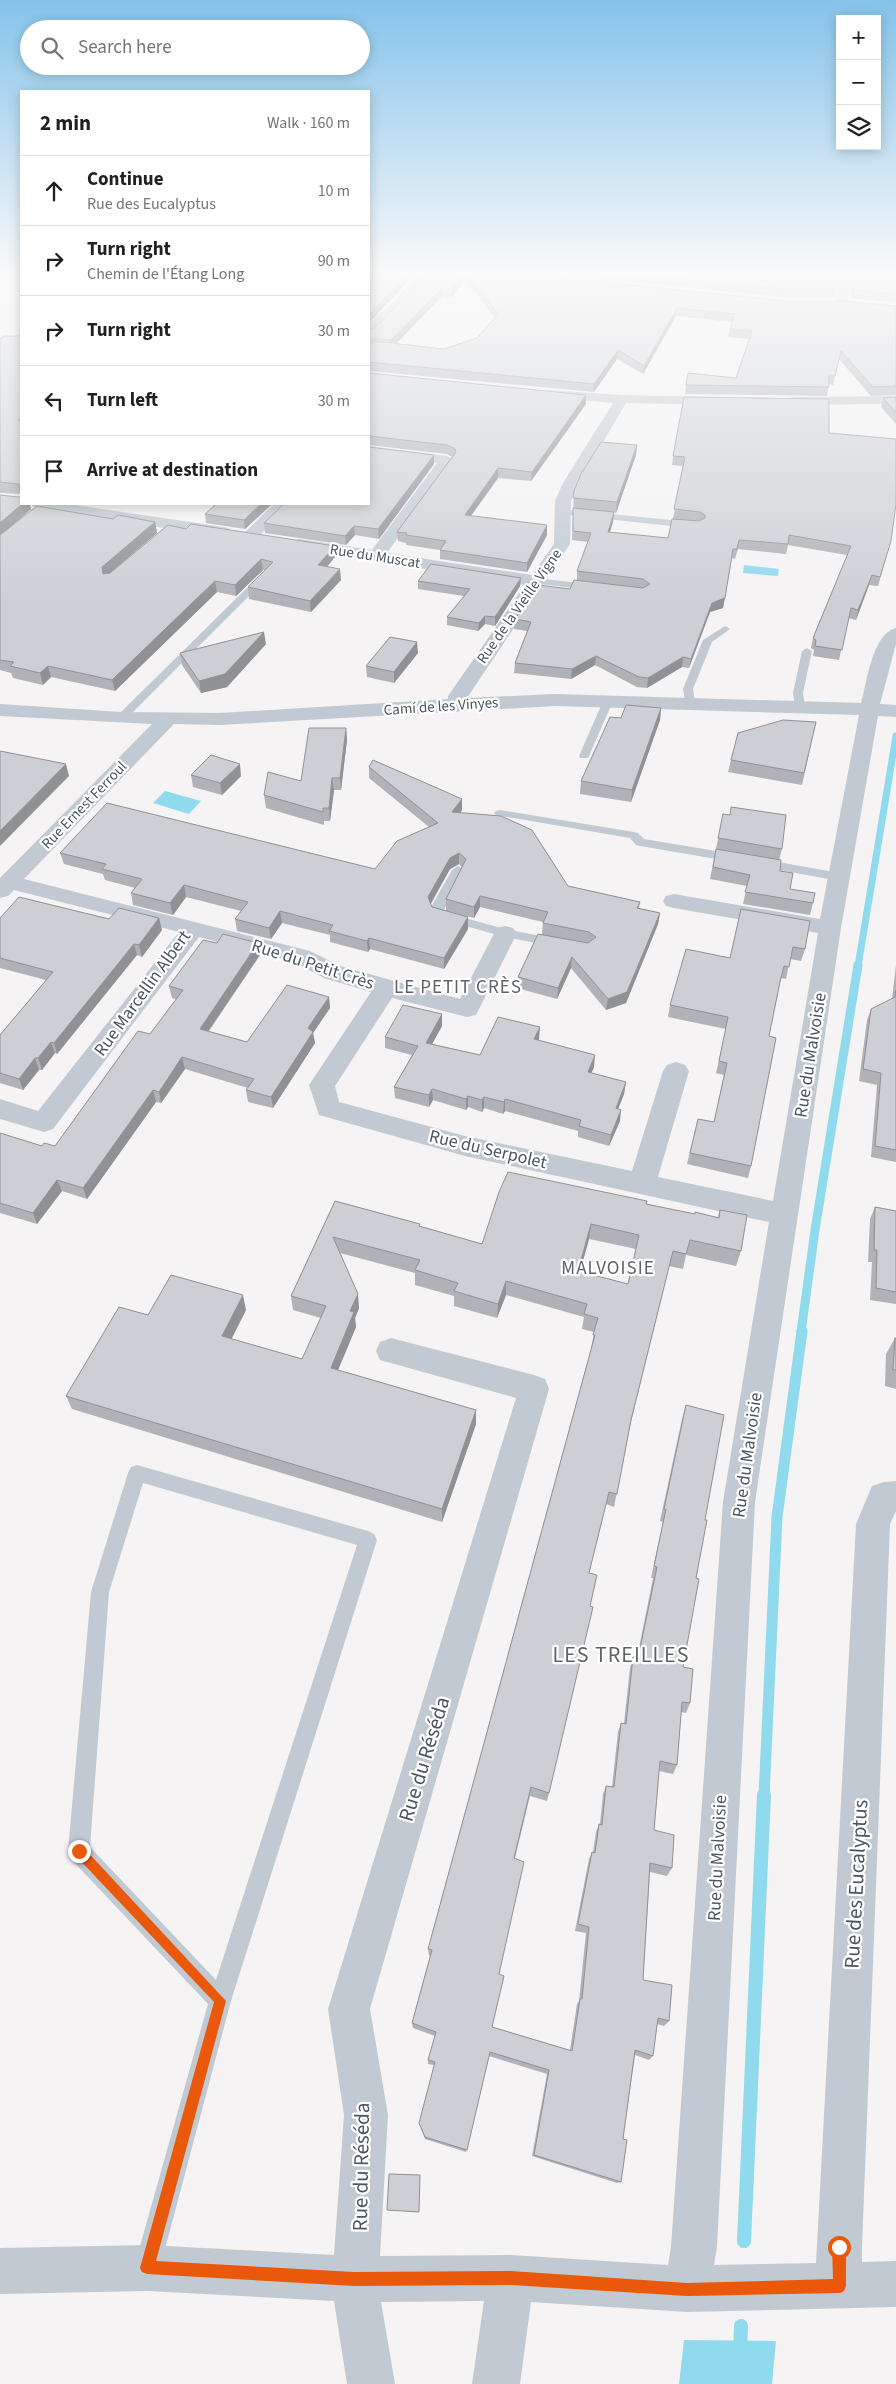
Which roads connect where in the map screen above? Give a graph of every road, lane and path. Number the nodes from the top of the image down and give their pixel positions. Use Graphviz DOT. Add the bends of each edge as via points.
graph roads {
  1 [pos="540,393"];
  2 [pos="622,399"];
  3 [pos="896,400"];
  4 [pos="734,401"];
  5 [pos="783,401"];
  6 [pos="370,450"];
  7 [pos="283,505"];
  8 [pos="39,508"];
  9 [pos="562,512"];
  10 [pos="698,526"];
  11 [pos="250,536"];
  12 [pos="376,556"];
  13 [pos="267,573"];
  14 [pos="535,581"];
  15 [pos="603,588"];
  16 [pos="725,629"];
  17 [pos="896,633"];
  18 [pos="807,651"];
  19 [pos="608,702"];
  20 [pos="458,704"];
  21 [pos="690,704"];
  22 [pos="800,706"];
  23 [pos="0,710"];
  24 [pos="882,710"];
  25 [pos="121,718"];
  26 [pos="168,719"];
  27 [pos="584,756"];
  28 [pos="500,813"];
  29 [pos="458,870"];
  30 [pos="839,876"];
  31 [pos="5,887"];
  32 [pos="674,901"];
  33 [pos="194,928"];
  34 [pos="830,928"];
  35 [pos="505,933"];
  36 [pos="569,945"];
  37 [pos="386,988"];
  38 [pos="676,1071"];
  39 [pos="0,1109"];
  40 [pos="642,1182"];
  41 [pos="785,1216"];
  42 [pos="391,1351"];
  43 [pos="896,1496"];
  44 [pos="220,2001"];
  45 [pos="147,2268"];
  46 [pos="0,2271"];
  47 [pos="511,2278"];
  48 [pos="354,2279"];
  49 [pos="896,2284"];
  50 [pos="840,2286"];
  51 [pos="687,2289"];
  52 [pos="371,2384"];
  53 [pos="496,2384"];
  1 -- 2 [label="street"];
  2 -- 4 [label="street"];
  2 -- 9 [label="street, Rue de la Vieille Vigne" via="571,483 562,502"];
  3 -- 5 [label="street"];
  6 -- 12 [label="street" via="447,460"];
  7 -- 11 [label="street"];
  8 -- 11 [label="street, Rue du Muscat"];
  9 -- 10 [label="lane"];
  9 -- 14 [label="street, Rue de la Vieille Vigne" via="562,544"];
  11 -- 12 [label="street, Rue du Muscat"];
  12 -- 14 [label="street, Rue du Muscat"];
  13 -- 25 [label="lane"];
  14 -- 15 [label="lane"];
  14 -- 20 [label="street, Rue de la Vieille Vigne" via="458,696"];
  16 -- 21 [label="lane" via="708,640 688,689"];
  17 -- 24 [label="street, Rue du Malvoisie" via="884,646"];
  18 -- 22 [label="lane" via="798,693"];
  19 -- 20 [label="street, Camí de les Vinyes" via="555,700"];
  19 -- 21 [label="street, Camí de les Vinyes"];
  19 -- 27 [label="lane"];
  20 -- 26 [label="street, Camí de les Vinyes" via="328,714"];
  21 -- 22 [label="street, Camí de les Vinyes"];
  22 -- 24 [label="street, Camí de les Vinyes"];
  23 -- 25 [label="street, Camí de les Vinyes"];
  24 -- 30 [label="street, Rue du Malvoisie"];
  25 -- 26 [label="street, Camí de les Vinyes"];
  26 -- 31 [label="street, Rue Ernest Ferroul"];
  28 -- 30 [label="lane" via="634,835 640,842"];
  29 -- 35 [label="lane" via="436,909 437,914"];
  30 -- 34 [label="street, Rue du Malvoisie"];
  31 -- 33 [label="street, Rue Marcellin Albert"];
  32 -- 34 [label="street"];
  33 -- 37 [label="street, Rue du Petit Crès" via="302,956 332,972"];
  33 -- 39 [label="street, Rue Marcellin Albert" via="44,1122"];
  34 -- 41 [label="street, Rue du Malvoisie"];
  35 -- 36 [label="lane"];
  35 -- 37 [label="street, Rue du Petit Crès" via="467,1009"];
  37 -- 40 [label="street, Rue du Serpolet" via="322,1085 328,1108 466,1146"];
  38 -- 40 [label="street"];
  40 -- 41 [label="street, Rue du Serpolet"];
  41 -- 51 [label="street, Rue du Malvoisie" via="739,1502 694,2247"];
  42 -- 48 [label="street, Rue du Réséda" via="534,1389 349,2009 366,2115"];
  43 -- 50 [label="street, Rue des Eucalyptus" via="884,1498 872,1524 839,2237"];
  44 -- 44 [label="lane" via="368,1540 138,1473 100,1592 79,1851"];
  44 -- 45 [label="lane"];
  45 -- 46 [label="street"];
  45 -- 48 [label="street"];
  47 -- 48 [label="street"];
  47 -- 51 [label="street"];
  47 -- 53 [label="street"];
  48 -- 52 [label="street"];
  49 -- 50 [label="street"];
  50 -- 51 [label="street"];
}
